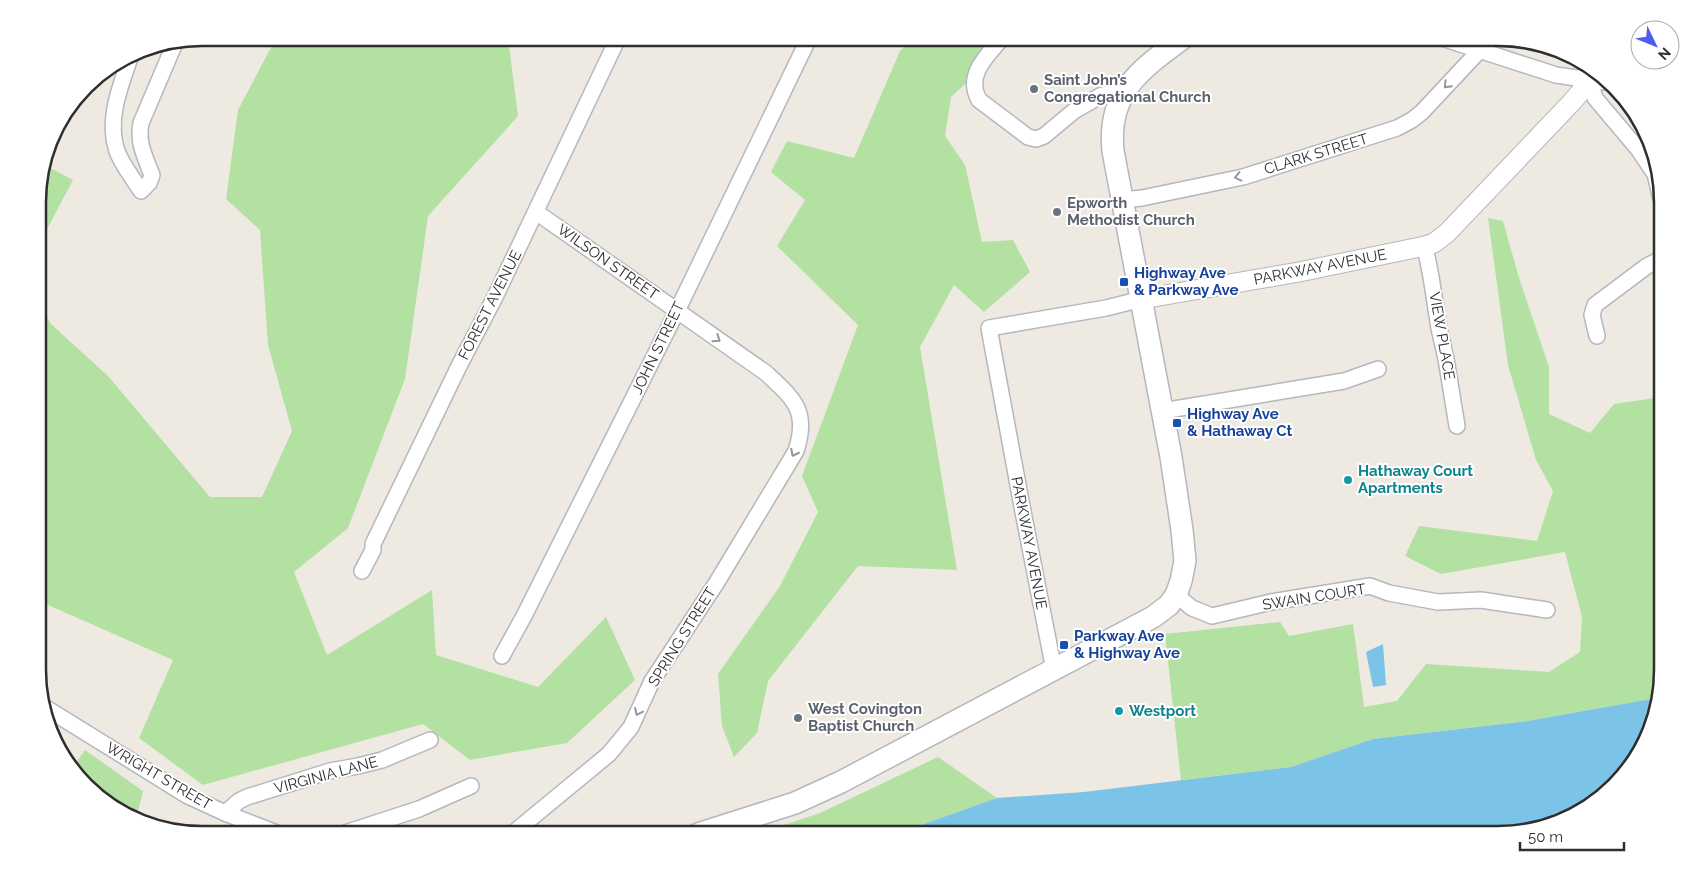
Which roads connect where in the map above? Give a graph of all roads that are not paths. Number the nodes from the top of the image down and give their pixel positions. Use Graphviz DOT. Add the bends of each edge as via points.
graph roads {
  1 [pos="995,46"];
  2 [pos="1171,46"];
  3 [pos="1467,46"];
  4 [pos="614,47"];
  5 [pos="805,47"];
  6 [pos="172,49"];
  7 [pos="1480,50"];
  8 [pos="127,65"];
  9 [pos="1591,78"];
  10 [pos="1593,79"];
  11 [pos="1594,80"];
  12 [pos="1128,88"];
  13 [pos="1648,164"];
  14 [pos="1122,200"];
  15 [pos="536,212"];
  16 [pos="1425,246"];
  17 [pos="1654,262"];
  18 [pos="1142,299"];
  19 [pos="677,311"];
  20 [pos="1597,336"];
  21 [pos="1378,369"];
  22 [pos="796,406"];
  23 [pos="1162,411"];
  24 [pos="1457,426"];
  25 [pos="362,571"];
  26 [pos="1176,595"];
  27 [pos="1547,610"];
  28 [pos="502,656"];
  29 [pos="1054,670"];
  30 [pos="53,712"];
  31 [pos="430,740"];
  32 [pos="471,786"];
  33 [pos="225,814"];
  34 [pos="257,826"];
  35 [pos="367,826"];
  36 [pos="522,826"];
  37 [pos="724,826"];
  1 -- 12 [label="street" via="978,68 974,91 979,100 1028,137 1044,136 1100,96"];
  2 -- 12 [label="main road" via="1147,65"];
  3 -- 7 [label="street"];
  4 -- 15 [label="street, FOREST AVENUE"];
  5 -- 19 [label="street, JOHN STREET"];
  6 -- 8 [label="street" via="141,123 140,144 152,175 141,191 123,163 113,133 118,93"];
  7 -- 9 [label="street" via="1556,75"];
  7 -- 14 [label="street, CLARK STREET, one-way" via="1422,112 1397,128 1243,177"];
  10 -- 16 [label="street, PARKWAY AVENUE" via="1447,233"];
  11 -- 13 [label="street" via="1595,98"];
  12 -- 14 [label="main road" via="1116,109 1112,130"];
  14 -- 18 [label="main road"];
  15 -- 19 [label="street, WILSON STREET"];
  15 -- 25 [label="street, FOREST AVENUE"];
  16 -- 18 [label="street, PARKWAY AVENUE"];
  16 -- 24 [label="street, VIEW PLACE"];
  17 -- 20 [label="street" via="1595,305 1592,315"];
  18 -- 23 [label="main road"];
  18 -- 29 [label="street, PARKWAY AVENUE" via="989,328"];
  19 -- 22 [label="street, WILSON STREET, one-way" via="766,373 791,396"];
  19 -- 28 [label="street, JOHN STREET"];
  21 -- 23 [label="street" via="1344,381"];
  22 -- 36 [label="street, SPRING STREET, one-way" via="801,416 801,435 796,451 717,582 652,681 631,728 609,754"];
  23 -- 26 [label="main road" via="1185,561"];
  26 -- 27 [label="street, SWAIN COURT" via="1192,608 1212,616 1288,599 1370,586 1438,602 1480,600"];
  26 -- 29 [label="main road" via="1153,617"];
  29 -- 37 [label="main road" via="841,782 795,803"];
  30 -- 33 [label="street, WRIGHT STREET" via="155,777"];
  31 -- 33 [label="street, VIRGINIA LANE" via="382,760 330,771 247,797"];
  32 -- 35 [label="street" via="419,809"];
  33 -- 34 [label="street, WRIGHT STREET"];
}
